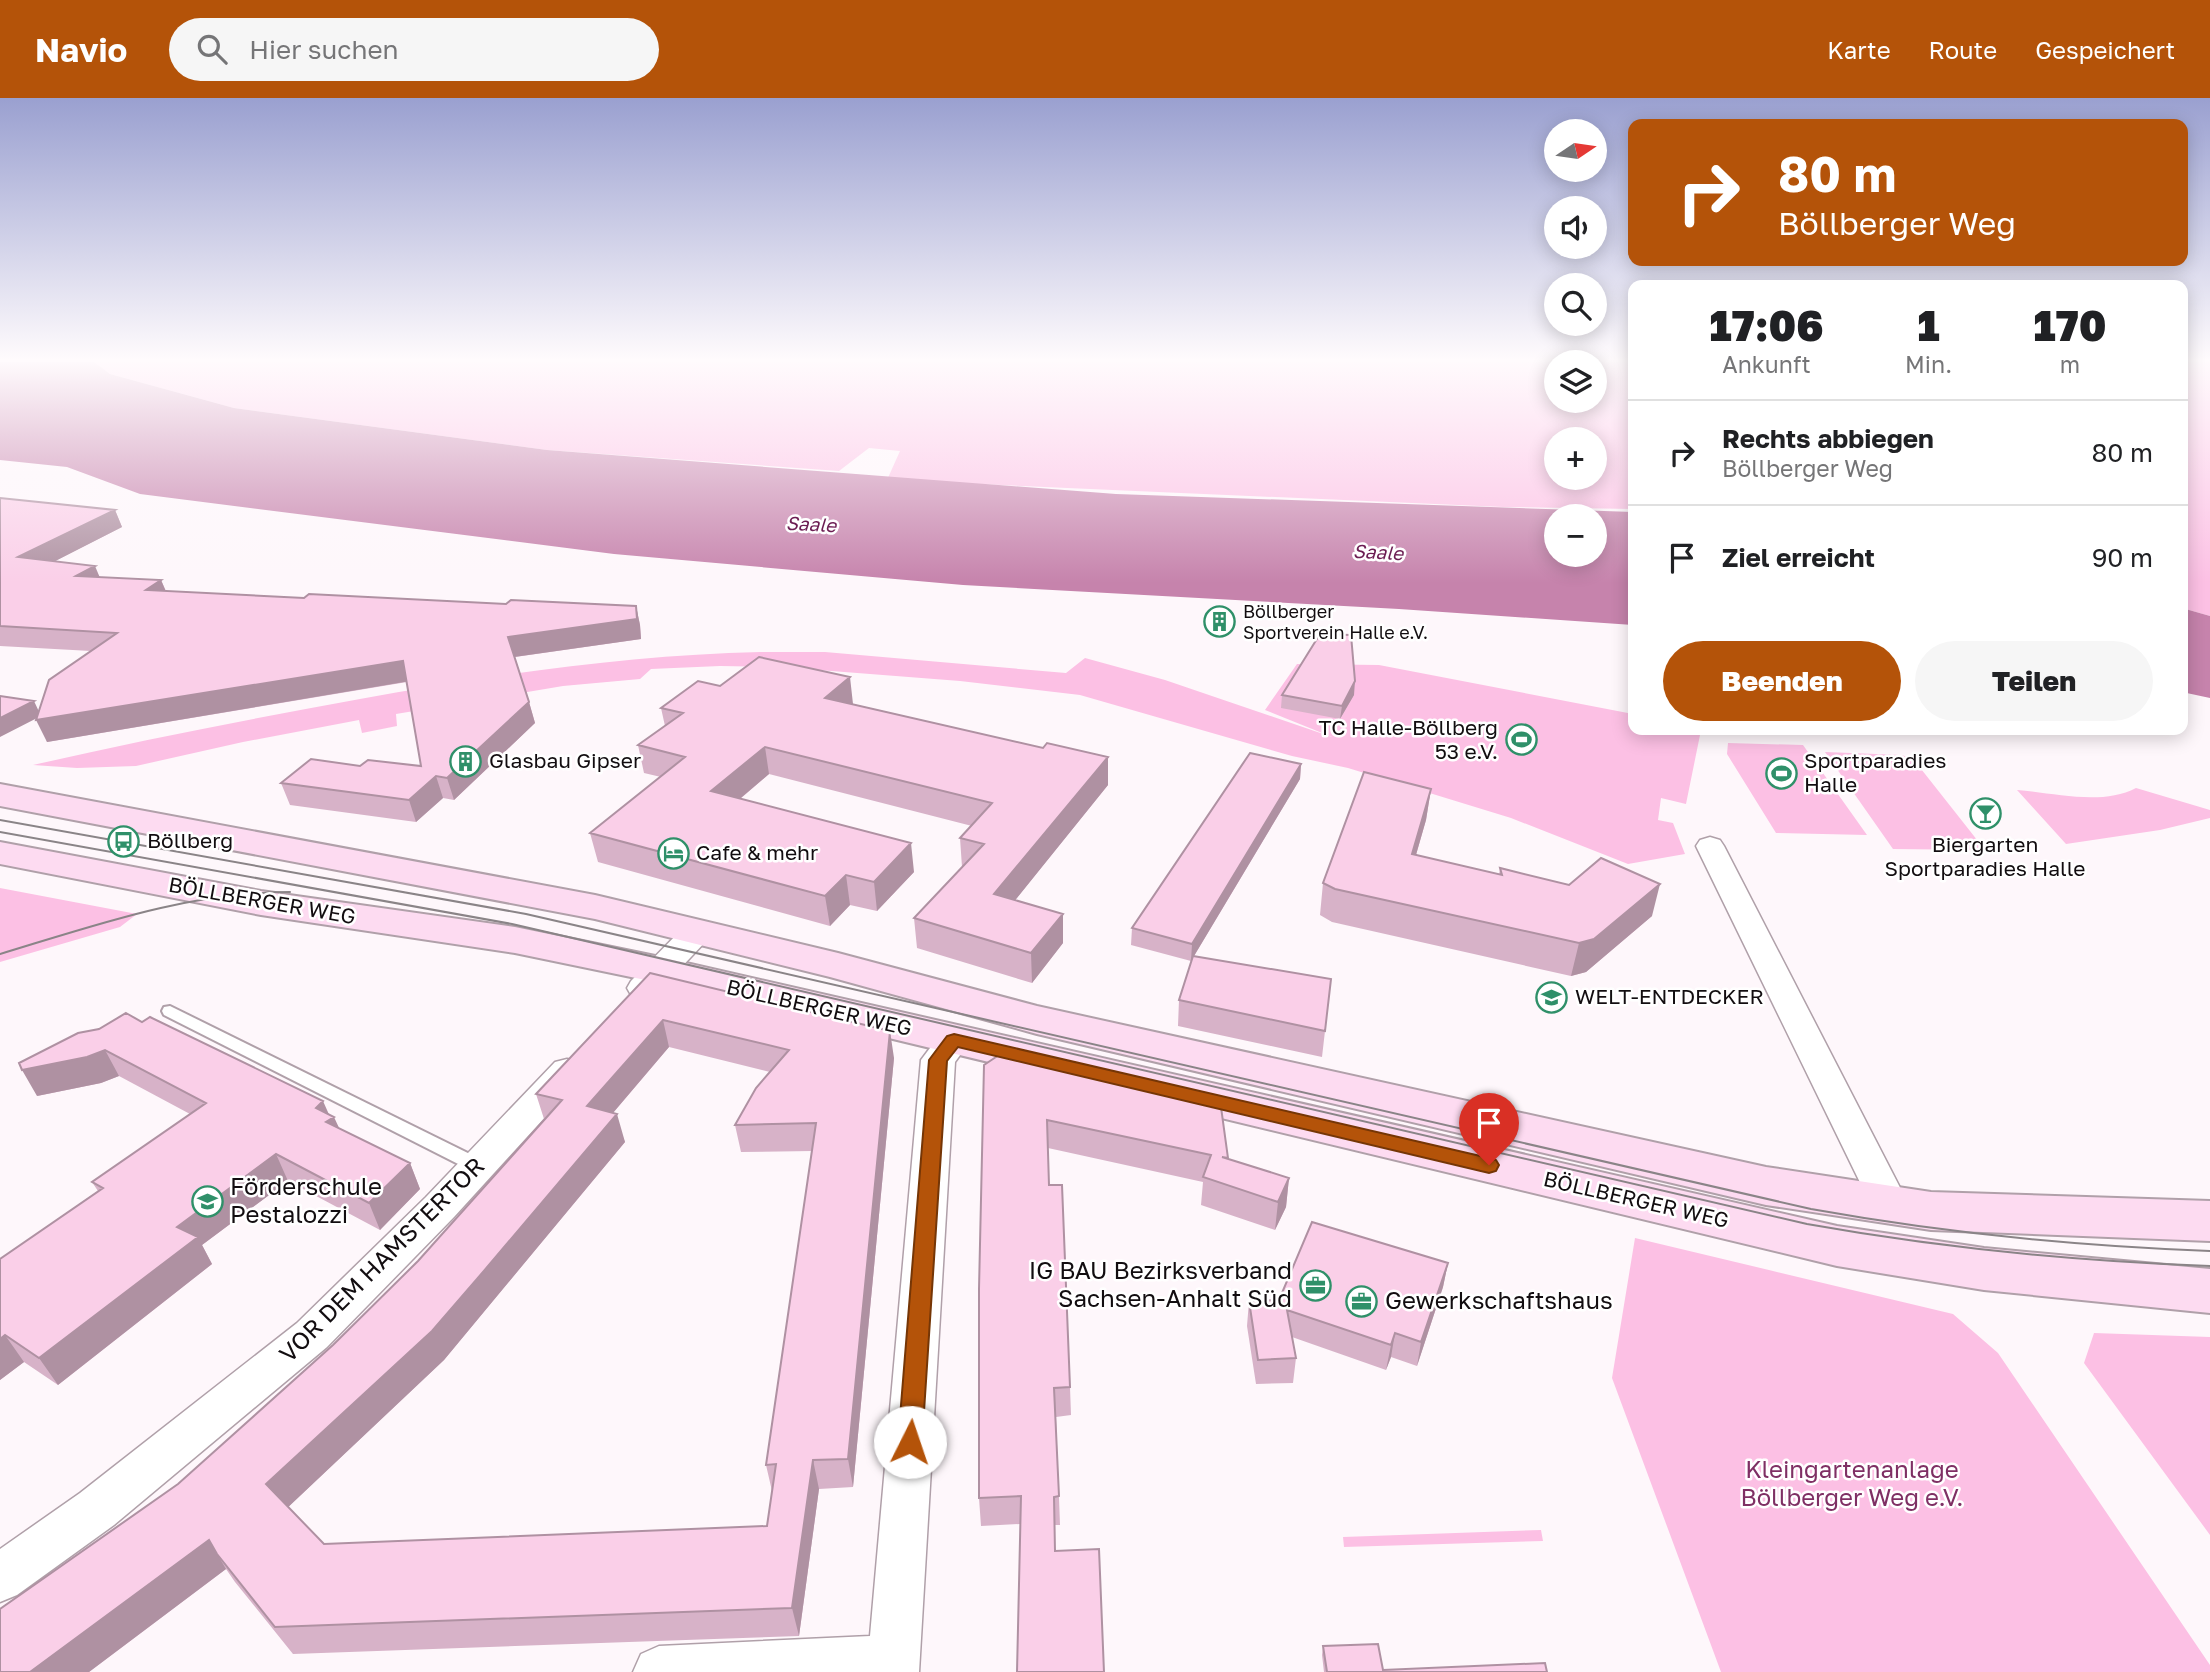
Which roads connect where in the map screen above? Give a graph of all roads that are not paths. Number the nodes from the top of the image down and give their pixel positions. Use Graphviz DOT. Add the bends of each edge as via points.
graph roads {
  1 [pos="0,794"];
  2 [pos="1710,846"];
  3 [pos="0,853"];
  4 [pos="697,932"];
  5 [pos="660,970"];
  6 [pos="170,1011"];
  7 [pos="614,1019"];
  8 [pos="954,1040"];
  9 [pos="587,1049"];
  10 [pos="478,1166"];
  11 [pos="1891,1207"];
  12 [pos="2210,1221"];
  13 [pos="2210,1291"];
  14 [pos="0,1578"];
  15 [pos="893,1666"];
  16 [pos="659,1672"];
  1 -- 4 [label="street, BÖLLBERGER WEG" via="595,907"];
  2 -- 11 [label="street"];
  3 -- 5 [label="street, BÖLLBERGER WEG" via="261,903 515,940"];
  4 -- 5 [label="street"];
  4 -- 11 [label="street, BÖLLBERGER WEG" via="1037,1020 1766,1186"];
  5 -- 7 [label="street"];
  5 -- 8 [label="street, BÖLLBERGER WEG"];
  6 -- 10 [label="lane"];
  8 -- 13 [label="street, BÖLLBERGER WEG" via="1837,1246 1984,1269"];
  8 -- 15 [label="street" via="938,1060"];
  9 -- 10 [label="street, VOR DEM HAMSTERTOR"];
  10 -- 14 [label="street, VOR DEM HAMSTERTOR" via="312,1335 97,1509"];
  11 -- 12 [label="street, BÖLLBERGER WEG"];
  15 -- 16 [label="street"];
}
